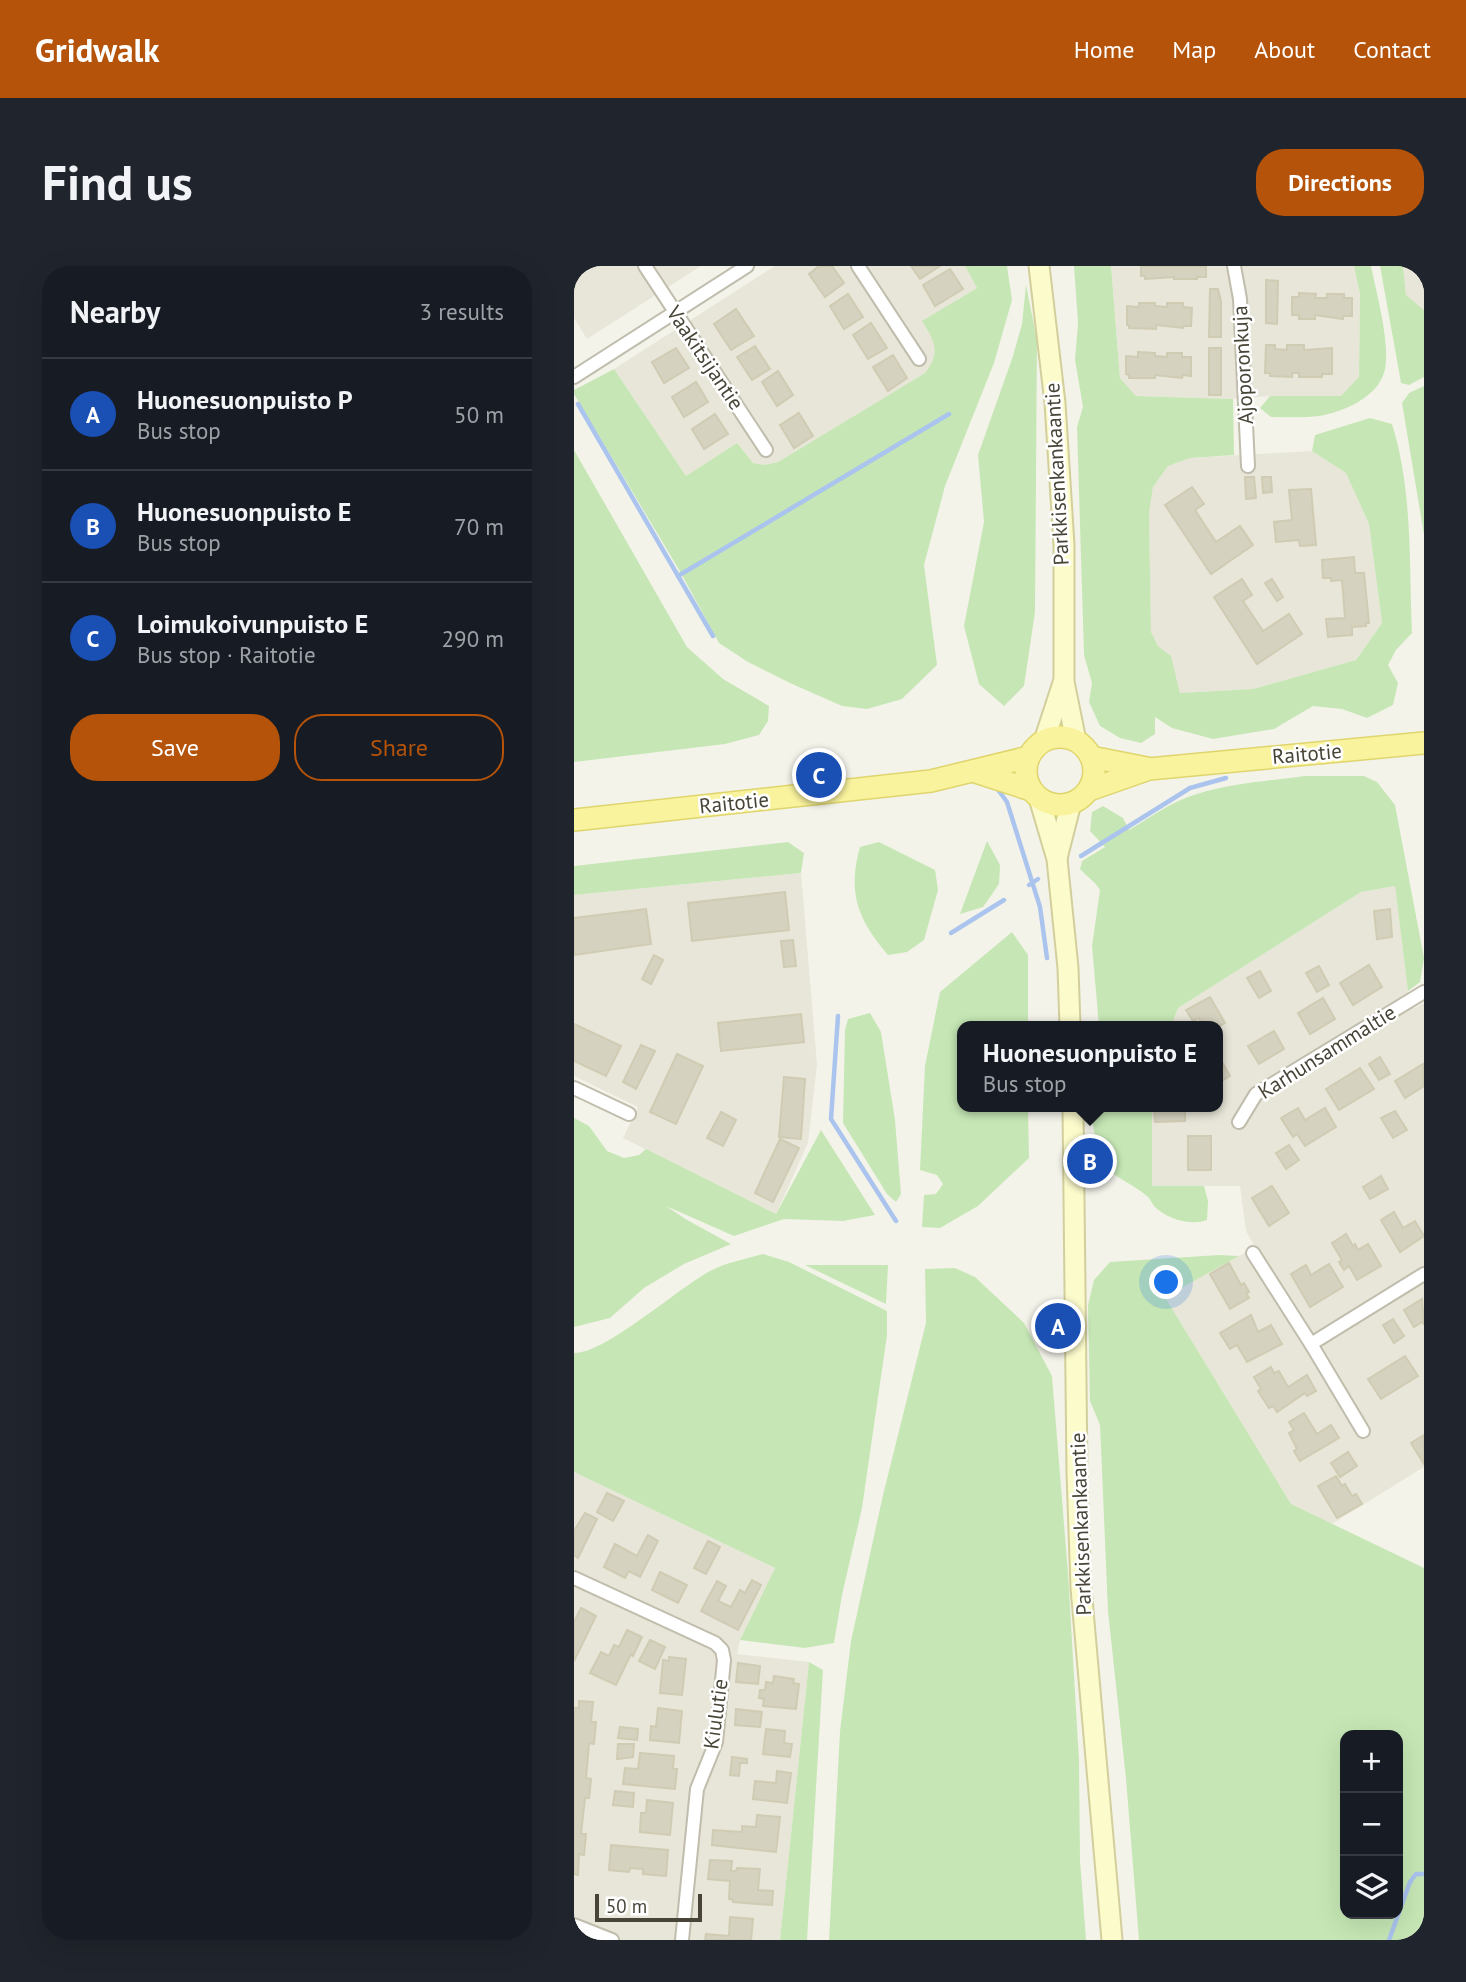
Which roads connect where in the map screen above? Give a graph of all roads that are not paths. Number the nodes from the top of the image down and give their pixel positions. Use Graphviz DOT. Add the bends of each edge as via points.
graph roads {
  1 [pos="645,266"];
  2 [pos="747,266"];
  3 [pos="858,266"];
  4 [pos="1039,266"];
  5 [pos="1234,266"];
  6 [pos="675,312"];
  7 [pos="919,359"];
  8 [pos="574,377"];
  9 [pos="766,450"];
  10 [pos="1248,466"];
  11 [pos="1063,682"];
  12 [pos="1044,741"];
  13 [pos="1076,741"];
  14 [pos="1424,743"];
  15 [pos="1029,757"];
  16 [pos="1091,757"];
  17 [pos="1149,769"];
  18 [pos="976,772"];
  19 [pos="1089,790"];
  20 [pos="1035,794"];
  21 [pos="1071,803"];
  22 [pos="574,820"];
  23 [pos="1057,859"];
  24 [pos="1424,992"];
  25 [pos="1070,1021"];
  26 [pos="574,1088"];
  27 [pos="1073,1112"];
  28 [pos="629,1114"];
  29 [pos="1239,1122"];
  30 [pos="1253,1254"];
  31 [pos="1424,1274"];
  32 [pos="1311,1344"];
  33 [pos="1363,1431"];
  34 [pos="574,1578"];
  35 [pos="574,1925"];
  36 [pos="612,1940"];
  37 [pos="682,1940"];
  38 [pos="1112,1940"];
  1 -- 6 [label="street, Vaakitsijantie"];
  2 -- 6 [label="street"];
  3 -- 7 [label="street"];
  4 -- 11 [label="street, Parkkisenkankaantie" via="1055,403 1063,532"];
  5 -- 10 [label="street, Ajoporonkuja" via="1240,299"];
  6 -- 8 [label="street"];
  6 -- 9 [label="street, Vaakitsijantie"];
  11 -- 12 [label="street, Parkkisenkankaantie"];
  11 -- 13 [label="street, Parkkisenkankaantie"];
  12 -- 13 [label="main road" via="1066,737"];
  12 -- 15 [label="main road"];
  13 -- 16 [label="main road"];
  14 -- 17 [label="main road, Raitotie"];
  15 -- 18 [label="main road, Raitotie"];
  15 -- 20 [label="main road" via="1027,779"];
  16 -- 17 [label="main road, Raitotie"];
  16 -- 19 [label="main road" via="1094,768"];
  17 -- 19 [label="main road, Raitotie"];
  18 -- 20 [label="main road, Raitotie"];
  18 -- 22 [label="main road, Raitotie" via="931,781"];
  19 -- 21 [label="main road"];
  20 -- 21 [label="main road" via="1049,803"];
  20 -- 23 [label="street"];
  21 -- 23 [label="street"];
  23 -- 25 [label="street"];
  24 -- 29 [label="street, Karhunsammaltie" via="1256,1094"];
  26 -- 28 [label="street"];
  27 -- 38 [label="street, Parkkisenkankaantie" via="1081,1588"];
  30 -- 32 [label="street"];
  31 -- 32 [label="street"];
  32 -- 33 [label="street"];
  34 -- 37 [label="street, Kiulutie" via="722,1650 716,1742 697,1788"];
  35 -- 36 [label="street"];
}
